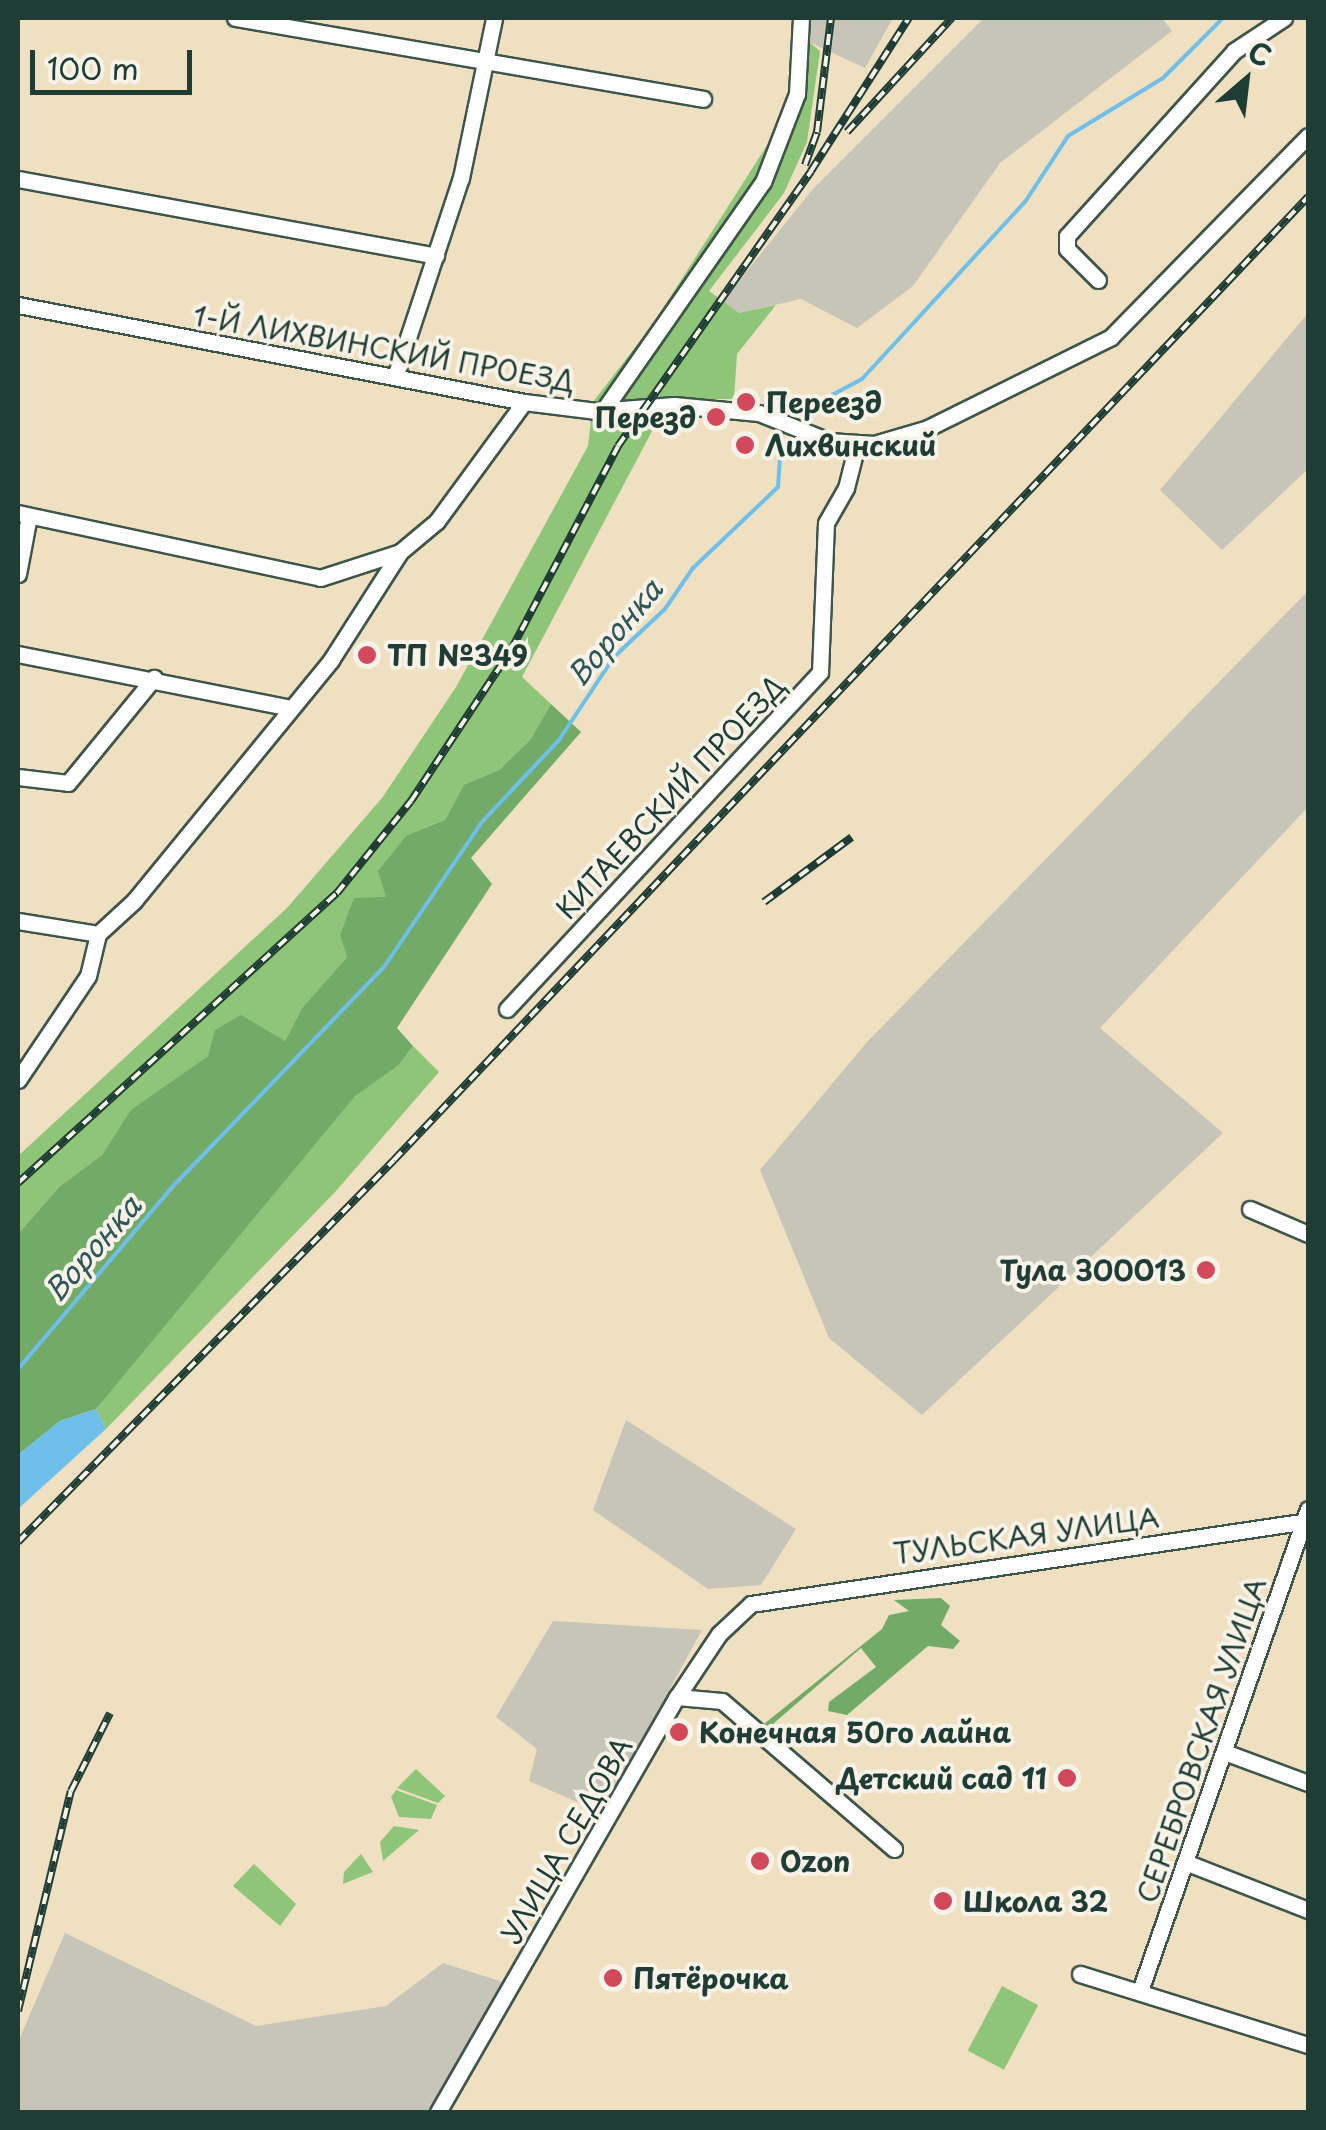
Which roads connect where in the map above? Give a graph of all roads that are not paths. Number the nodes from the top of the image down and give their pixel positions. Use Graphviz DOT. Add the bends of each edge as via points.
graph roads {
  1 [pos="235,18"];
  2 [pos="494,18"];
  3 [pos="800,18"];
  4 [pos="1284,18"];
  5 [pos="486,58"];
  6 [pos="703,99"];
  7 [pos="1308,136"];
  8 [pos="18,178"];
  9 [pos="436,256"];
  10 [pos="1098,280"];
  11 [pos="18,305"];
  12 [pos="395,377"];
  13 [pos="524,402"];
  14 [pos="602,411"];
  15 [pos="857,445"];
  16 [pos="23,514"];
  17 [pos="400,552"];
  18 [pos="18,574"];
  19 [pos="18,654"];
  20 [pos="154,678"];
  21 [pos="291,708"];
  22 [pos="18,776"];
  23 [pos="18,921"];
  24 [pos="98,934"];
  25 [pos="507,1009"];
  26 [pos="18,1080"];
  27 [pos="1250,1209"];
  28 [pos="1308,1234"];
  29 [pos="1307,1517"];
  30 [pos="751,1604"];
  31 [pos="678,1697"];
  32 [pos="1227,1753"];
  33 [pos="1308,1783"];
  34 [pos="894,1849"];
  35 [pos="1185,1862"];
  36 [pos="1308,1910"];
  37 [pos="1080,1974"];
  38 [pos="1141,1988"];
  39 [pos="1308,2045"];
  40 [pos="438,2112"];
  1 -- 5 [label="street"];
  2 -- 5 [label="street"];
  3 -- 14 [label="street" via="797,94 762,182"];
  4 -- 10 [label="street" via="1234,52 1067,236 1067,249"];
  5 -- 6 [label="street"];
  5 -- 9 [label="street" via="461,178"];
  7 -- 15 [label="street" via="1112,337 928,428"];
  8 -- 9 [label="street"];
  9 -- 12 [label="street"];
  11 -- 12 [label="street, 1-Й ЛИХВИНСКИЙ ПРОЕЗД"];
  12 -- 13 [label="street, 1-Й ЛИХВИНСКИЙ ПРОЕЗД"];
  13 -- 14 [label="street, 1-Й ЛИХВИНСКИЙ ПРОЕЗД"];
  13 -- 17 [label="street" via="444,513"];
  14 -- 15 [label="street, 1-Й ЛИХВИНСКИЙ ПРОЕЗД" via="688,405 770,415"];
  15 -- 25 [label="street, КИТАЕВСКИЙ ПРОЕЗД" via="846,488 826,523 820,672"];
  16 -- 17 [label="street" via="320,578"];
  16 -- 18 [label="street"];
  17 -- 21 [label="street" via="344,643"];
  19 -- 20 [label="street"];
  20 -- 21 [label="street"];
  20 -- 22 [label="street" via="68,783"];
  21 -- 24 [label="street" via="134,902"];
  23 -- 24 [label="street"];
  24 -- 26 [label="street" via="88,976"];
  27 -- 28 [label="street"];
  29 -- 30 [label="street, ТУЛЬСКАЯ УЛИЦА"];
  29 -- 32 [label="street, СЕРЕБРОВСКАЯ УЛИЦА"];
  30 -- 31 [label="street, УЛИЦА СЕДОВА" via="719,1634"];
  31 -- 34 [label="street" via="722,1701"];
  31 -- 40 [label="street, УЛИЦА СЕДОВА"];
  32 -- 33 [label="street"];
  32 -- 35 [label="street, СЕРЕБРОВСКАЯ УЛИЦА"];
  35 -- 36 [label="street"];
  35 -- 38 [label="street, СЕРЕБРОВСКАЯ УЛИЦА"];
  37 -- 38 [label="street"];
  38 -- 39 [label="street"];
}
